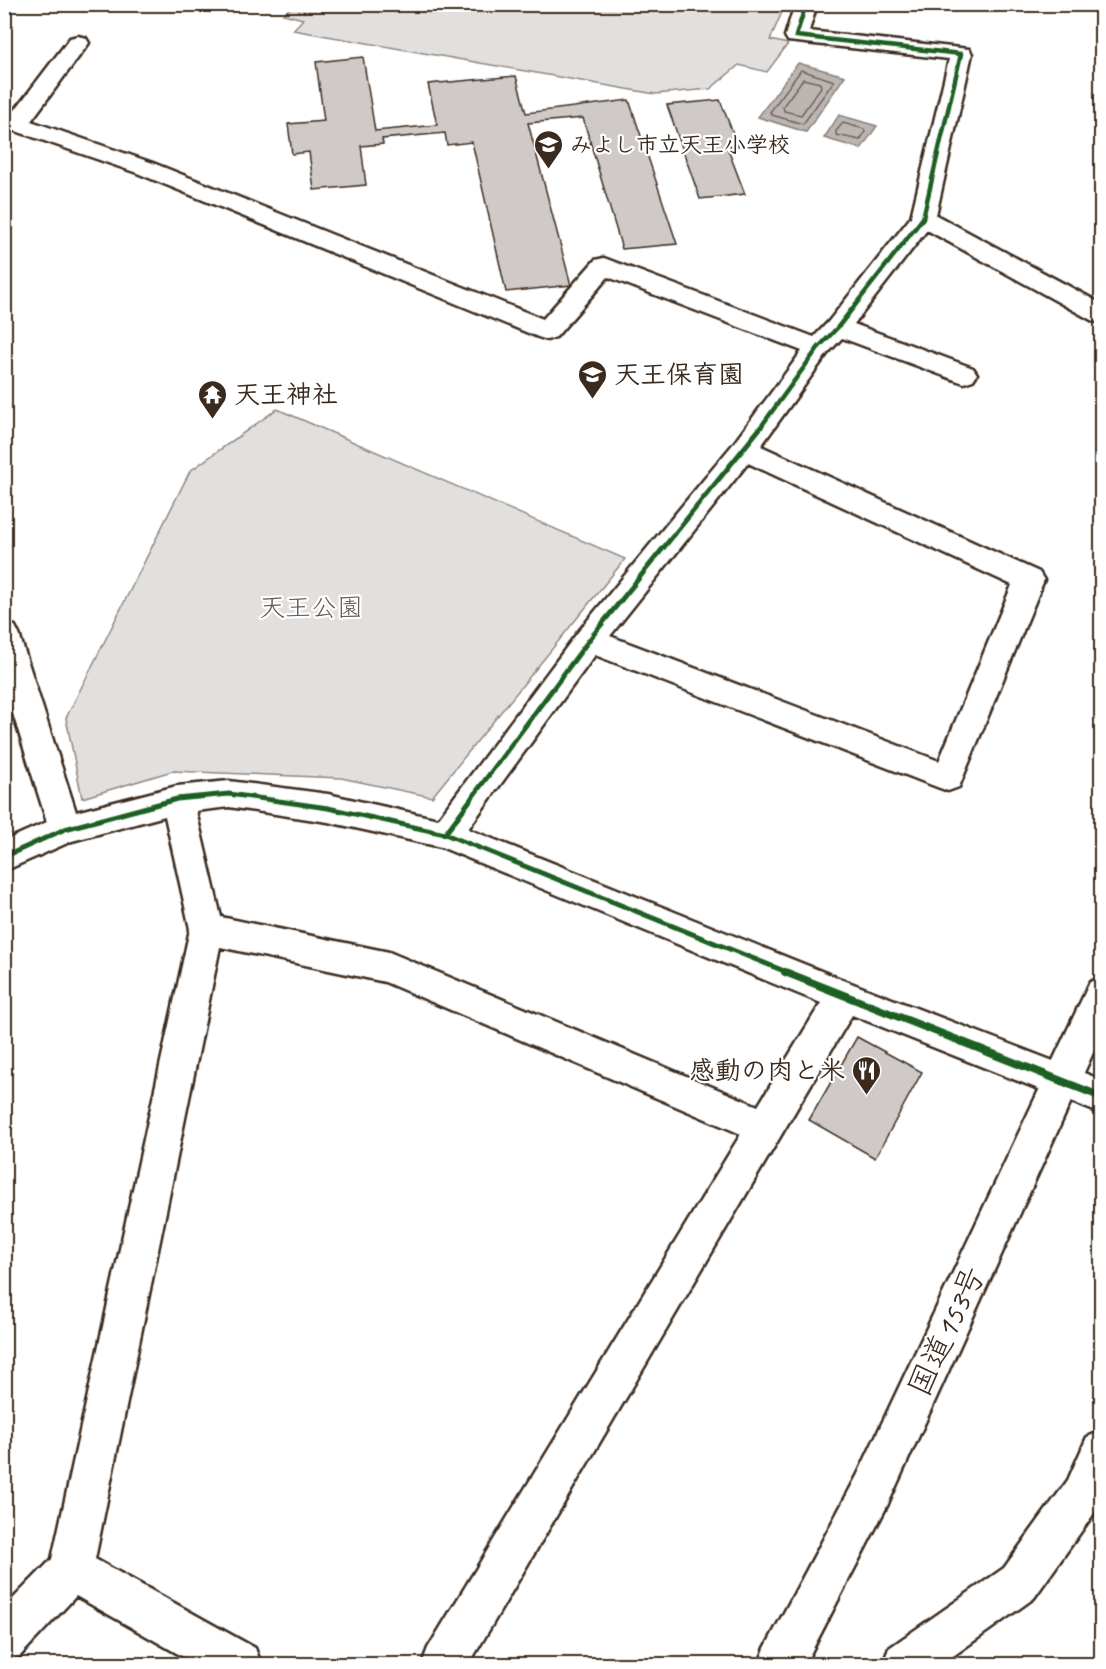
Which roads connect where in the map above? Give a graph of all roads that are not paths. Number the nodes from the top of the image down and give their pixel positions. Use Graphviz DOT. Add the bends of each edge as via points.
graph roads {
  1 [pos="806,4"];
  2 [pos="78,43"];
  3 [pos="10,121"];
  4 [pos="923,218"];
  5 [pos="1101,315"];
  6 [pos="838,327"];
  7 [pos="818,348"];
  8 [pos="964,374"];
  9 [pos="744,450"];
  10 [pos="4,634"];
  11 [pos="589,640"];
  12 [pos="177,799"];
  13 [pos="65,829"];
  14 [pos="446,834"];
  15 [pos="4,857"];
  16 [pos="207,929"];
  17 [pos="1101,993"];
  18 [pos="844,996"];
  19 [pos="1061,1081"];
  20 [pos="1101,1097"];
  21 [pos="765,1127"];
  22 [pos="1101,1452"];
  23 [pos="71,1570"];
  24 [pos="4,1640"];
  25 [pos="239,1665"];
  26 [pos="444,1665"];
  27 [pos="781,1665"];
  28 [pos="905,1665"];
  1 -- 4 [label="main road" via="796,36 961,54"];
  2 -- 3 [label="main road"];
  3 -- 7 [label="main road" via="145,168 547,331 604,266"];
  4 -- 5 [label="main road"];
  4 -- 6 [label="main road"];
  6 -- 7 [label="main road"];
  6 -- 8 [label="main road"];
  7 -- 9 [label="main road"];
  9 -- 11 [label="main road"];
  9 -- 11 [label="main road" via="1029,580 948,778"];
  10 -- 13 [label="main road"];
  11 -- 14 [label="main road"];
  12 -- 13 [label="main road"];
  12 -- 14 [label="main road" via="229,794 328,808"];
  12 -- 16 [label="main road"];
  13 -- 15 [label="main road"];
  14 -- 18 [label="main road"];
  16 -- 21 [label="main road" via="389,967"];
  16 -- 23 [label="main road"];
  17 -- 19 [label="main road, 国道153号"];
  18 -- 19 [label="main road"];
  18 -- 21 [label="main road"];
  19 -- 20 [label="main road"];
  19 -- 27 [label="main road, 国道153号" via="873,1489"];
  21 -- 26 [label="main road"];
  22 -- 28 [label="main road" via="1083,1495 1019,1583"];
  23 -- 24 [label="main road"];
  23 -- 25 [label="main road"];
}
